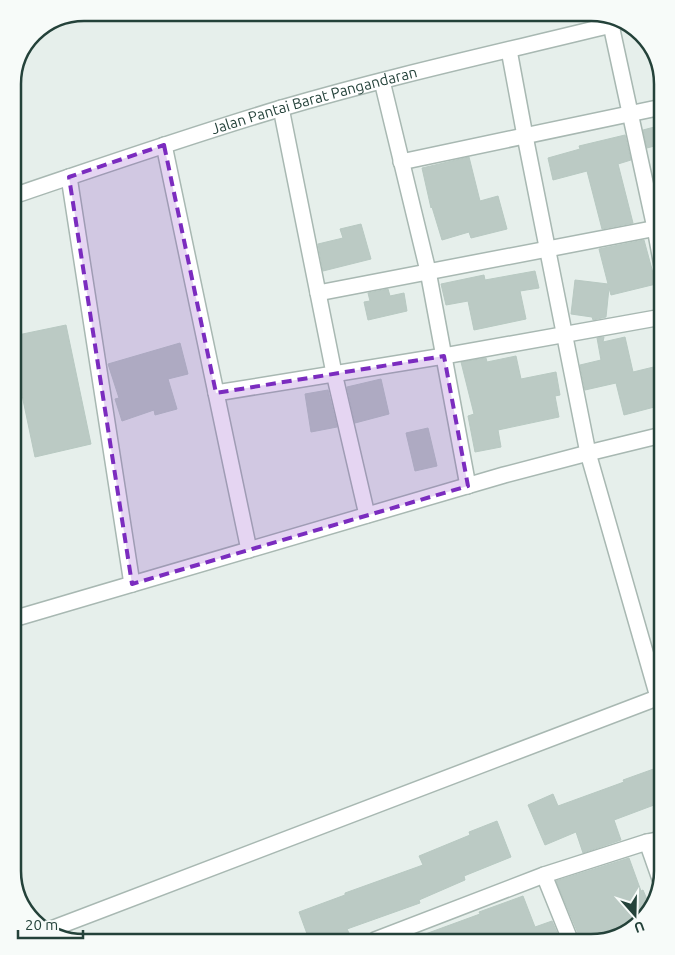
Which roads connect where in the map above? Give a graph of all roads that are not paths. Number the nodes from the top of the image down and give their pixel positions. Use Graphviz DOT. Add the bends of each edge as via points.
graph roads {
  1 [pos="610,25"];
  2 [pos="617,27"];
  3 [pos="510,50"];
  4 [pos="382,81"];
  5 [pos="281,108"];
  6 [pos="654,109"];
  7 [pos="631,114"];
  8 [pos="525,136"];
  9 [pos="164,145"];
  10 [pos="401,162"];
  11 [pos="69,177"];
  12 [pos="21,193"];
  13 [pos="654,207"];
  14 [pos="654,228"];
  15 [pos="547,249"];
  16 [pos="428,271"];
  17 [pos="318,293"];
  18 [pos="654,317"];
  19 [pos="564,334"];
  20 [pos="444,356"];
  21 [pos="334,373"];
  22 [pos="216,393"];
  23 [pos="654,437"];
  24 [pos="588,452"];
  25 [pos="468,486"];
  26 [pos="367,515"];
  27 [pos="249,550"];
  28 [pos="132,584"];
  29 [pos="21,616"];
  30 [pos="654,676"];
  31 [pos="654,698"];
  32 [pos="654,841"];
  33 [pos="647,842"];
  34 [pos="654,862"];
  35 [pos="544,876"];
  36 [pos="57,927"];
  37 [pos="395,934"];
  38 [pos="568,934"];
  1 -- 3 [label="street, Jalan Pantai Barat Pangandaran"];
  2 -- 7 [label="street"];
  3 -- 4 [label="street, Jalan Pantai Barat Pangandaran"];
  3 -- 8 [label="street"];
  4 -- 5 [label="street, Jalan Pantai Barat Pangandaran"];
  4 -- 10 [label="street"];
  5 -- 9 [label="street, Jalan Pantai Barat Pangandaran"];
  5 -- 17 [label="street"];
  6 -- 7 [label="street"];
  7 -- 8 [label="street"];
  7 -- 13 [label="street"];
  8 -- 10 [label="street"];
  8 -- 15 [label="street"];
  9 -- 11 [label="street, Jalan Pantai Barat Pangandaran"];
  9 -- 22 [label="street"];
  10 -- 16 [label="street"];
  11 -- 12 [label="street, Jalan Pantai Barat Pangandaran"];
  11 -- 28 [label="street"];
  14 -- 15 [label="street"];
  15 -- 16 [label="street"];
  15 -- 19 [label="street"];
  16 -- 17 [label="street"];
  16 -- 20 [label="street"];
  17 -- 21 [label="street"];
  18 -- 19 [label="street"];
  19 -- 20 [label="street"];
  19 -- 24 [label="street"];
  20 -- 21 [label="street"];
  20 -- 25 [label="street"];
  21 -- 22 [label="street"];
  21 -- 26 [label="street"];
  22 -- 27 [label="street"];
  23 -- 24 [label="street"];
  24 -- 25 [label="street"];
  24 -- 30 [label="street"];
  25 -- 26 [label="street"];
  26 -- 27 [label="street"];
  27 -- 28 [label="street"];
  28 -- 29 [label="street"];
  31 -- 36 [label="street"];
  32 -- 33 [label="street"];
  33 -- 34 [label="street"];
  33 -- 35 [label="street"];
  35 -- 37 [label="street"];
  35 -- 38 [label="street"];
}
